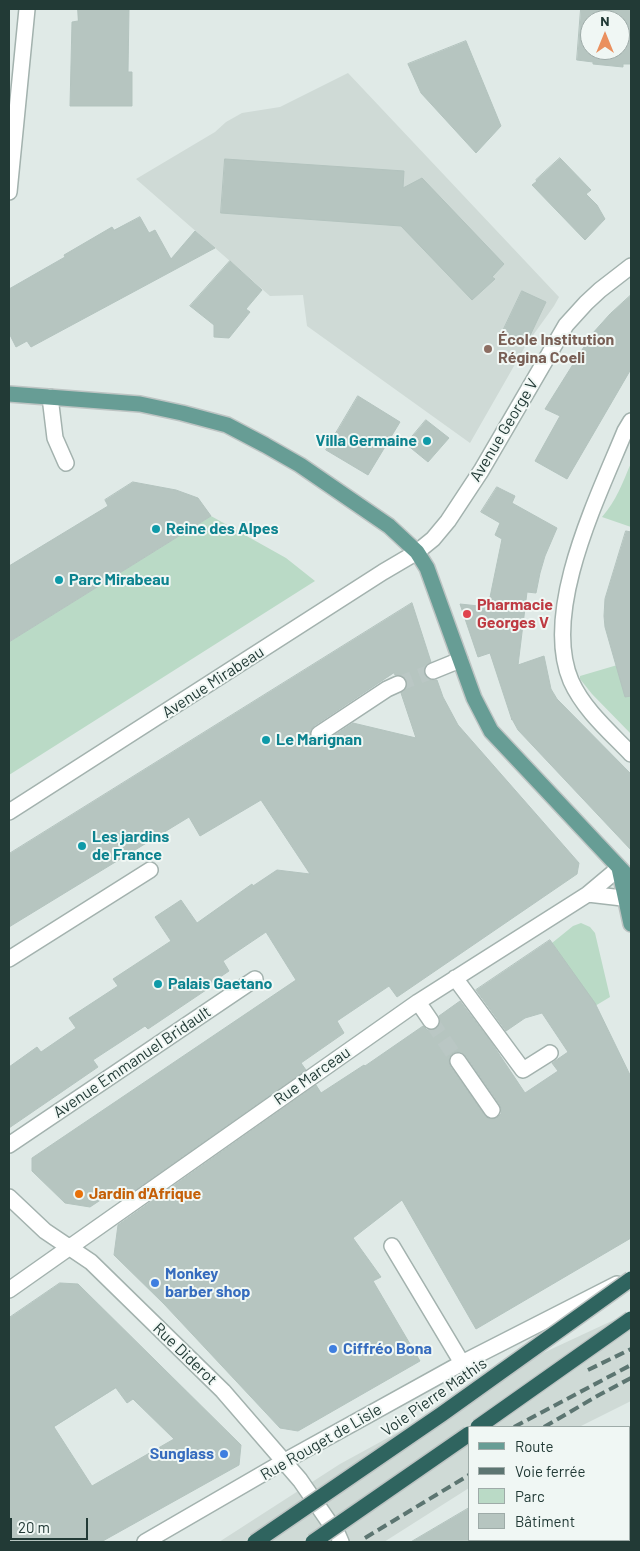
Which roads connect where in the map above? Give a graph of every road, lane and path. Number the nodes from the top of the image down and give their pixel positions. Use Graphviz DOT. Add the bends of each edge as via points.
graph roads {
  1 [pos="27,9"];
  2 [pos="9,192"];
  3 [pos="631,266"];
  4 [pos="9,394"];
  5 [pos="50,397"];
  6 [pos="631,421"];
  7 [pos="66,463"];
  8 [pos="417,552"];
  9 [pos="460,660"];
  10 [pos="434,671"];
  11 [pos="398,684"];
  12 [pos="319,734"];
  13 [pos="631,754"];
  14 [pos="9,812"];
  15 [pos="619,868"];
  16 [pos="150,870"];
  17 [pos="631,880"];
  18 [pos="588,894"];
  19 [pos="628,899"];
  20 [pos="631,924"];
  21 [pos="9,959"];
  22 [pos="456,978"];
  23 [pos="255,979"];
  24 [pos="418,1002"];
  25 [pos="431,1021"];
  26 [pos="550,1053"];
  27 [pos="458,1061"];
  28 [pos="492,1110"];
  29 [pos="9,1145"];
  30 [pos="9,1197"];
  31 [pos="392,1246"];
  32 [pos="69,1247"];
  33 [pos="631,1278"];
  34 [pos="9,1290"];
  35 [pos="631,1319"];
  36 [pos="462,1363"];
  37 [pos="479,1426"];
  38 [pos="468,1435"];
  39 [pos="283,1462"];
  40 [pos="340,1539"];
  41 [pos="145,1542"];
  42 [pos="255,1542"];
  43 [pos="313,1542"];
  1 -- 2 [label="street"];
  3 -- 8 [label="street, Avenue George V" via="600,290 566,325 448,521 434,539"];
  4 -- 5 [label="main road"];
  5 -- 7 [label="street" via="55,438"];
  5 -- 8 [label="main road" via="140,404 227,425 300,465 389,526"];
  6 -- 13 [label="street" via="587,521 565,602 562,634 567,669 578,693 595,717"];
  8 -- 9 [label="main road" via="433,583"];
  8 -- 14 [label="street, Avenue Mirabeau"];
  9 -- 10 [label="street"];
  9 -- 15 [label="main road" via="491,732"];
  11 -- 12 [label="street"];
  15 -- 17 [label="main road"];
  15 -- 18 [label="street, Rue Marceau"];
  15 -- 19 [label="main road"];
  16 -- 21 [label="street"];
  18 -- 19 [label="street"];
  18 -- 22 [label="street, Rue Marceau"];
  19 -- 20 [label="main road"];
  22 -- 24 [label="street, Rue Marceau"];
  22 -- 26 [label="street" via="523,1070"];
  23 -- 29 [label="street, Avenue Emmanuel Bridault"];
  24 -- 25 [label="street"];
  24 -- 32 [label="street, Rue Marceau"];
  27 -- 28 [label="street"];
  30 -- 32 [label="street, Rue Diderot" via="44,1231"];
  31 -- 36 [label="street"];
  32 -- 34 [label="street, Rue Marceau"];
  32 -- 39 [label="street, Rue Diderot" via="91,1262 223,1391"];
  33 -- 36 [label="street, Rue Rouget de Lisle"];
  33 -- 42 [label="highway, Voie Pierre Mathis, bridge" via="442,1414"];
  35 -- 37 [label="highway, bridge"];
  36 -- 39 [label="street, Rue Rouget de Lisle"];
  38 -- 43 [label="highway, bridge"];
  39 -- 40 [label="street, Rue Diderot" via="300,1480"];
  39 -- 41 [label="street, Rue Rouget de Lisle"];
}
